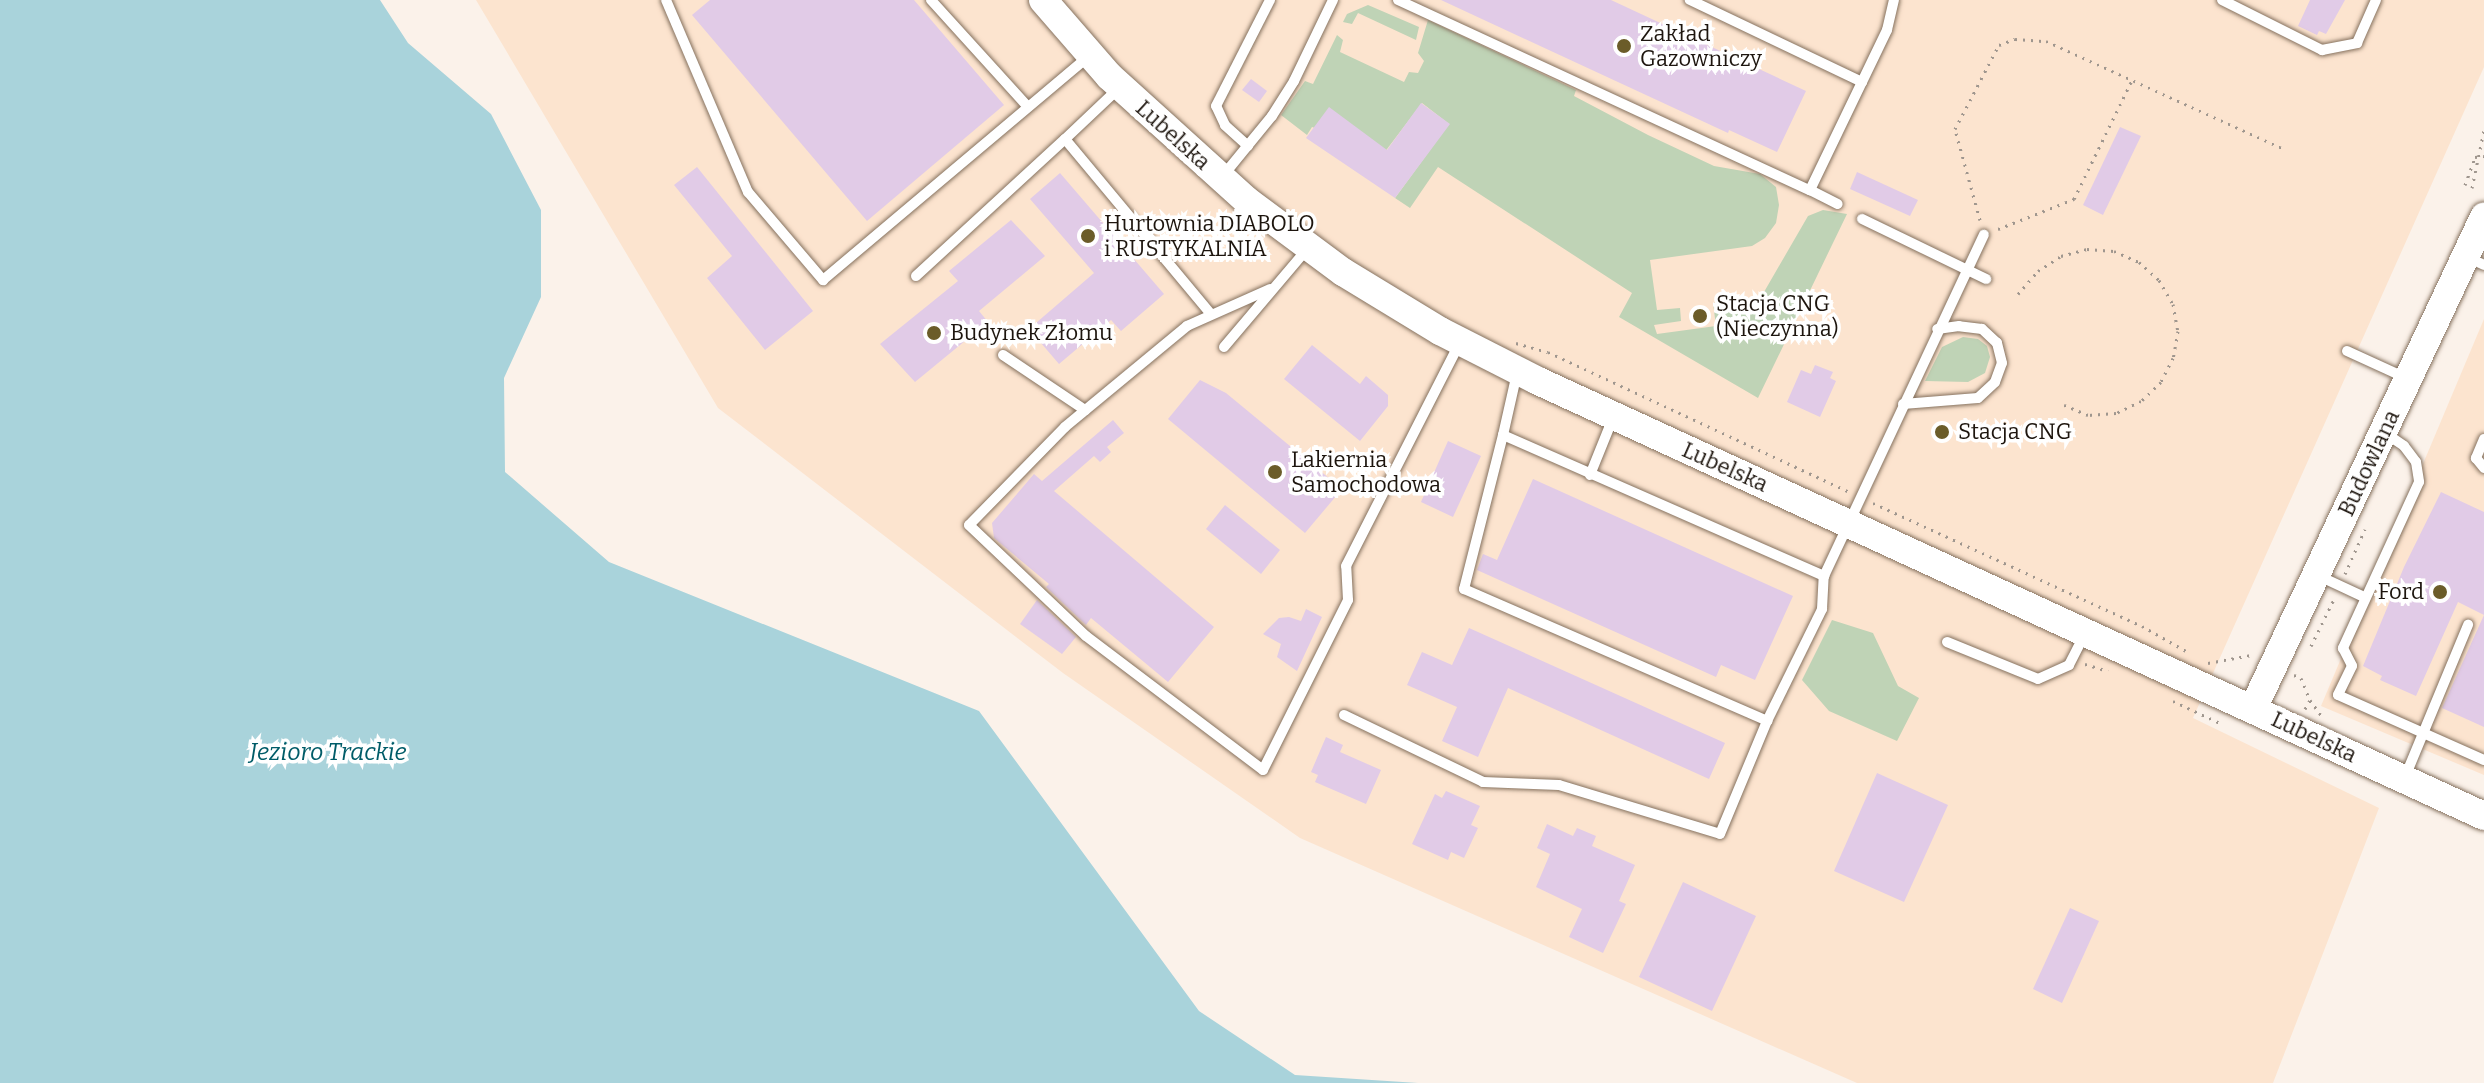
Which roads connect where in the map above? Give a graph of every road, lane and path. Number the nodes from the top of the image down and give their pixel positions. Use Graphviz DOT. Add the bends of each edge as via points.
graph roads {
  1 [pos="681,0"];
  2 [pos="931,0"];
  3 [pos="1043,0"];
  4 [pos="1270,0"];
  5 [pos="1333,0"];
  6 [pos="1398,0"];
  7 [pos="1690,0"];
  8 [pos="1894,0"];
  9 [pos="2222,0"];
  10 [pos="2376,0"];
  11 [pos="668,5"];
  12 [pos="1090,55"];
  13 [pos="2132,80"];
  14 [pos="1862,82"];
  15 [pos="1120,87"];
  16 [pos="1028,107"];
  17 [pos="2484,130"];
  18 [pos="1065,139"];
  19 [pos="1248,146"];
  20 [pos="2282,148"];
  21 [pos="2482,156"];
  22 [pos="1221,179"];
  23 [pos="2465,185"];
  24 [pos="2472,188"];
  25 [pos="1810,190"];
  26 [pos="1838,204"];
  27 [pos="2484,217"];
  28 [pos="1862,219"];
  29 [pos="1984,235"];
  30 [pos="1308,248"];
  31 [pos="2475,260"];
  32 [pos="1965,268"];
  33 [pos="916,276"];
  34 [pos="1986,279"];
  35 [pos="1270,289"];
  36 [pos="2018,294"];
  37 [pos="1211,314"];
  38 [pos="1937,329"];
  39 [pos="1460,341"];
  40 [pos="1224,347"];
  41 [pos="2347,351"];
  42 [pos="1003,355"];
  43 [pos="1518,371"];
  44 [pos="2408,379"];
  45 [pos="1903,404"];
  46 [pos="2064,405"];
  47 [pos="1085,410"];
  48 [pos="1614,416"];
  49 [pos="2384,433"];
  50 [pos="1503,435"];
  51 [pos="2484,439"];
  52 [pos="2484,468"];
  53 [pos="1590,475"];
  54 [pos="1849,522"];
  55 [pos="2369,522"];
  56 [pos="1824,576"];
  57 [pos="2328,580"];
  58 [pos="2364,597"];
  59 [pos="2468,625"];
  60 [pos="2086,632"];
  61 [pos="1947,642"];
  62 [pos="2307,653"];
  63 [pos="2301,667"];
  64 [pos="2310,700"];
  65 [pos="2253,709"];
  66 [pos="1344,715"];
  67 [pos="1767,721"];
  68 [pos="2424,734"];
  69 [pos="2484,760"];
  70 [pos="2404,779"];
  71 [pos="2484,816"];
  1 -- 11 [label="lane"];
  2 -- 16 [label="lane"];
  3 -- 12 [label="street, Lubelska"];
  4 -- 19 [label="lane" via="1216,106 1225,125"];
  5 -- 19 [label="lane" via="1294,81"];
  6 -- 25 [label="lane"];
  7 -- 14 [label="lane"];
  8 -- 14 [label="lane" via="1887,30"];
  9 -- 10 [label="lane" via="2322,50 2357,43"];
  11 -- 16 [label="lane" via="748,192 823,280"];
  12 -- 15 [label="street, Lubelska"];
  12 -- 16 [label="lane"];
  13 -- 20 [label="path"];
  13 -- 29 [label="path" via="2074,199"];
  13 -- 29 [label="path" via="2046,41 2015,39 1999,45 1955,129"];
  14 -- 25 [label="lane"];
  15 -- 18 [label="lane"];
  15 -- 22 [label="street, Lubelska"];
  17 -- 21 [label="path"];
  18 -- 33 [label="lane"];
  18 -- 37 [label="lane"];
  19 -- 22 [label="lane"];
  21 -- 23 [label="path" via="2475,157"];
  21 -- 24 [label="path"];
  22 -- 30 [label="street, Lubelska"];
  25 -- 26 [label="lane"];
  27 -- 31 [label="street, Budowlana"];
  28 -- 32 [label="lane"];
  29 -- 32 [label="lane"];
  30 -- 35 [label="lane"];
  30 -- 39 [label="street, Lubelska"];
  31 -- 44 [label="street, Budowlana"];
  32 -- 34 [label="lane"];
  32 -- 38 [label="lane"];
  35 -- 37 [label="lane"];
  35 -- 40 [label="lane"];
  36 -- 46 [label="path" via="2061,256 2087,249 2114,251 2139,262 2159,280 2173,304 2178,331 2173,358 2161,382 2141,401 2116,413 2088,415"];
  37 -- 47 [label="lane" via="1187,326"];
  38 -- 45 [label="lane"];
  38 -- 45 [label="lane" via="1982,329 1997,343 2002,363 1995,382 1978,398"];
  39 -- 43 [label="street, Lubelska"];
  39 -- 47 [label="lane" via="1346,566 1348,600 1263,770 1086,636 969,525"];
  41 -- 44 [label="lane"];
  42 -- 47 [label="lane"];
  43 -- 48 [label="street, Lubelska"];
  43 -- 50 [label="lane"];
  44 -- 49 [label="street, Budowlana"];
  45 -- 54 [label="lane"];
  48 -- 53 [label="lane"];
  48 -- 54 [label="street, Lubelska"];
  49 -- 57 [label="street, Budowlana"];
  49 -- 58 [label="lane" via="2416,462 2419,482"];
  50 -- 53 [label="lane"];
  50 -- 67 [label="lane" via="1464,589"];
  51 -- 52 [label="lane" via="2476,458"];
  53 -- 56 [label="lane"];
  54 -- 56 [label="lane"];
  54 -- 60 [label="street, Lubelska"];
  55 -- 57 [label="path"];
  56 -- 67 [label="lane" via="1822,609"];
  57 -- 58 [label="lane"];
  57 -- 62 [label="path"];
  57 -- 65 [label="street, Budowlana"];
  58 -- 68 [label="lane" via="2343,648 2352,666 2338,695"];
  59 -- 68 [label="lane"];
  60 -- 61 [label="lane" via="2069,665 2038,679"];
  60 -- 65 [label="street, Lubelska"];
  63 -- 64 [label="path" via="2299,677"];
  65 -- 70 [label="street, Lubelska"];
  66 -- 67 [label="lane" via="1483,782 1559,785 1720,834"];
  68 -- 69 [label="lane"];
  68 -- 70 [label="lane"];
  70 -- 71 [label="street, Lubelska"];
}
